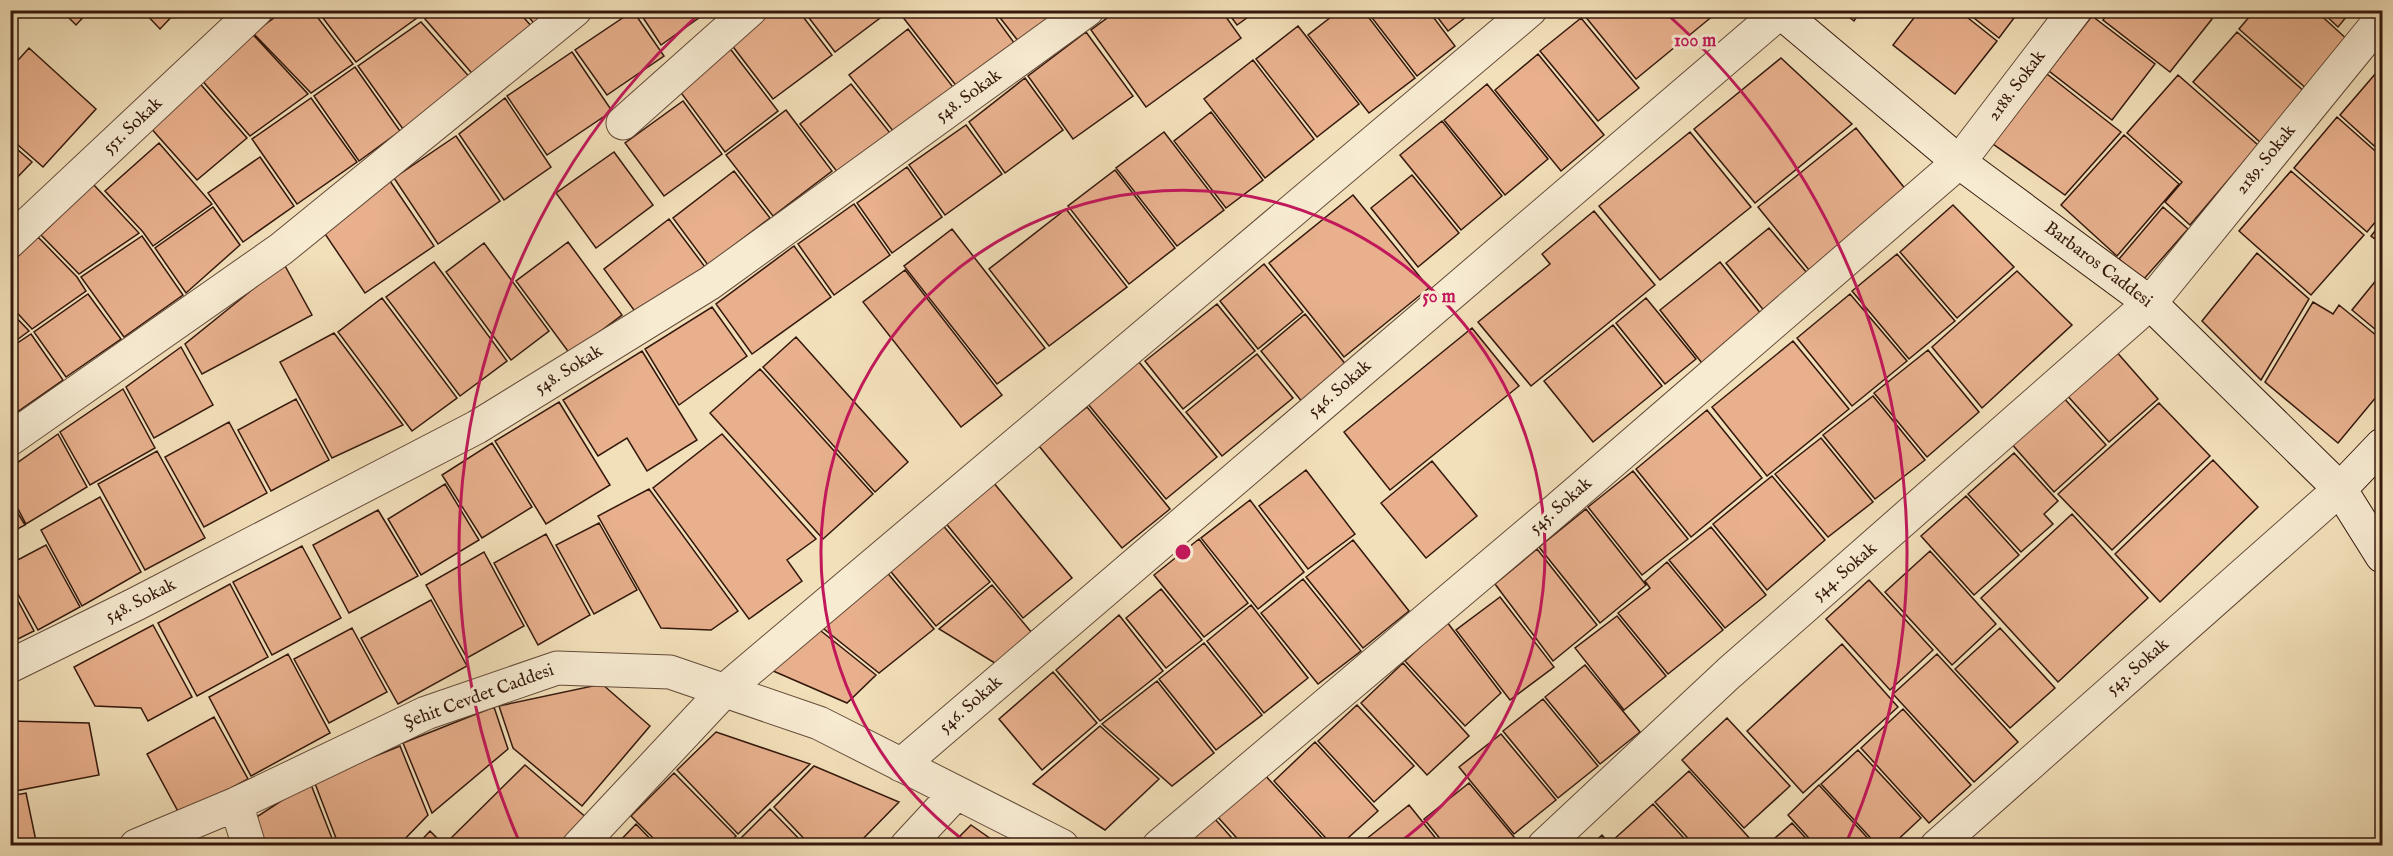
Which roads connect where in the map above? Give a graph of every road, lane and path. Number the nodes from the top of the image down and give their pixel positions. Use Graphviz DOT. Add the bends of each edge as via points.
graph roads {
  1 [pos="256,10"];
  2 [pos="575,10"];
  3 [pos="750,10"];
  4 [pos="1087,10"];
  5 [pos="1530,10"];
  6 [pos="2075,10"];
  7 [pos="1779,11"];
  8 [pos="2382,18"];
  9 [pos="623,123"];
  10 [pos="1959,162"];
  11 [pos="10,241"];
  12 [pos="2150,303"];
  13 [pos="10,439"];
  14 [pos="2382,446"];
  15 [pos="2340,489"];
  16 [pos="2382,556"];
  17 [pos="10,666"];
  18 [pos="724,691"];
  19 [pos="900,765"];
  20 [pos="956,793"];
  21 [pos="236,804"];
  22 [pos="136,846"];
  23 [pos="249,846"];
  24 [pos="579,846"];
  25 [pos="907,846"];
  26 [pos="1062,846"];
  27 [pos="1159,846"];
  28 [pos="1544,846"];
  29 [pos="1937,846"];
  1 -- 11 [label="street, 551. Sokak"];
  2 -- 13 [label="street" via="280,249"];
  3 -- 9 [label="street"];
  4 -- 17 [label="street, 548. Sokak" via="710,283 477,427"];
  5 -- 18 [label="street"];
  6 -- 10 [label="street, 2188. Sokak"];
  7 -- 10 [label="street, Barbaros Caddesi"];
  7 -- 19 [label="street, 546. Sokak"];
  8 -- 12 [label="street, 2189. Sokak"];
  10 -- 12 [label="street, Barbaros Caddesi"];
  10 -- 27 [label="street, 545. Sokak"];
  12 -- 15 [label="street, Barbaros Caddesi"];
  12 -- 28 [label="street, 544. Sokak" via="1729,673"];
  14 -- 15 [label="street, 543. Sokak"];
  15 -- 16 [label="street, Barbaros Caddesi"];
  15 -- 29 [label="street, 543. Sokak"];
  18 -- 19 [label="street, Şehit Cevdet Caddesi" via="819,723"];
  18 -- 21 [label="street, Şehit Cevdet Caddesi" via="670,672 557,668 426,713"];
  18 -- 24 [label="street"];
  19 -- 20 [label="street, Şehit Cevdet Caddesi"];
  20 -- 25 [label="street"];
  20 -- 26 [label="street, Şehit Cevdet Caddesi"];
  21 -- 22 [label="street, Şehit Cevdet Caddesi"];
  21 -- 23 [label="street"];
}
